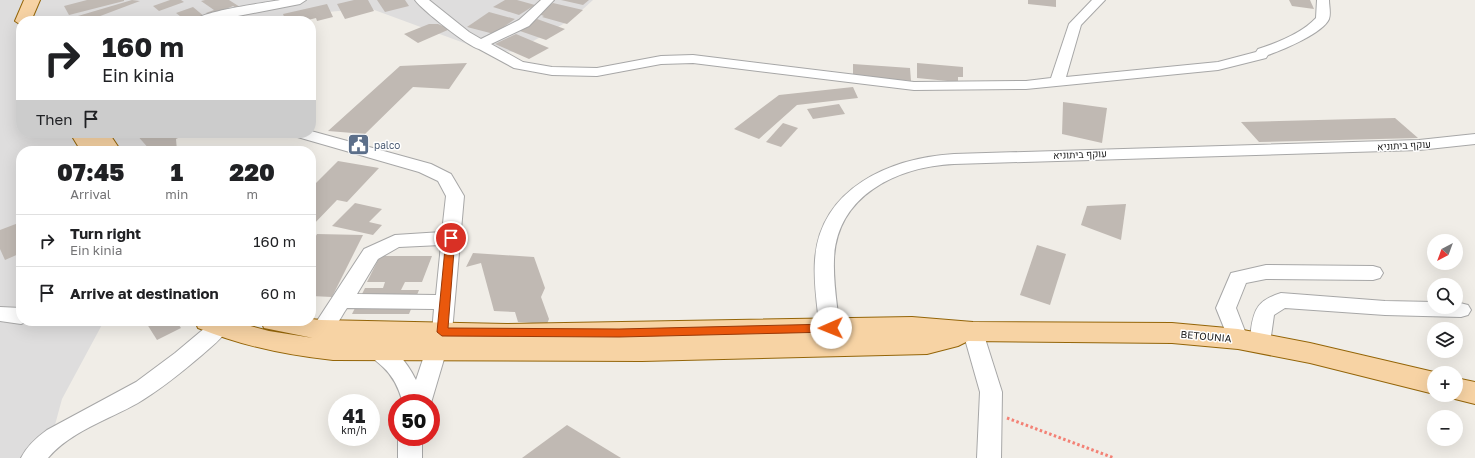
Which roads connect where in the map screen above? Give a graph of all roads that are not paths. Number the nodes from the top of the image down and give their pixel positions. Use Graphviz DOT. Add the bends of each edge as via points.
graph roads {
  1 [pos="32,0"];
  2 [pos="46,0"];
  3 [pos="300,0"];
  4 [pos="444,0"];
  5 [pos="548,0"];
  6 [pos="1100,0"];
  7 [pos="1323,0"];
  8 [pos="427,4"];
  9 [pos="24,16"];
  10 [pos="39,16"];
  11 [pos="213,16"];
  12 [pos="479,44"];
  13 [pos="1057,82"];
  14 [pos="316,137"];
  15 [pos="1475,138"];
  16 [pos="451,238"];
  17 [pos="1372,273"];
  18 [pos="342,301"];
  19 [pos="445,302"];
  20 [pos="1427,309"];
  21 [pos="0,314"];
  22 [pos="16,316"];
  23 [pos="211,326"];
  24 [pos="219,326"];
  25 [pos="300,326"];
  26 [pos="321,330"];
  27 [pos="973,332"];
  28 [pos="831,338"];
  29 [pos="1249,341"];
  30 [pos="439,342"];
  31 [pos="378,351"];
  32 [pos="1427,382"];
  33 [pos="1463,391"];
  34 [pos="412,394"];
  35 [pos="423,394"];
  36 [pos="1475,394"];
  37 [pos="410,446"];
  38 [pos="33,458"];
  39 [pos="410,458"];
  40 [pos="990,458"];
  1 -- 9 [label="main road"];
  2 -- 10 [label="main road"];
  3 -- 11 [label="street"];
  4 -- 8 [label="street"];
  5 -- 12 [label="street" via="524,23"];
  6 -- 13 [label="street" via="1075,24"];
  7 -- 13 [label="street" via="1322,18 1316,26 1289,42 1261,54 1218,66"];
  8 -- 12 [label="street" via="464,35"];
  12 -- 13 [label="street" via="519,65 576,73 597,72 661,60 693,59 914,86 1026,85"];
  14 -- 16 [label="street" via="425,168 446,178 455,196"];
  15 -- 28 [label="street, עוקף ביתוניא" via="1419,145 1066,154 952,160 922,163 893,172 869,184 851,198 838,214 828,236 822,267"];
  16 -- 18 [label="street" via="396,241 371,254"];
  16 -- 19 [label="street"];
  17 -- 29 [label="street" via="1266,272 1238,278 1226,308"];
  18 -- 19 [label="street"];
  18 -- 26 [label="street"];
  19 -- 30 [label="street"];
  20 -- 29 [label="street" via="1281,300 1264,312"];
  21 -- 22 [label="street"];
  23 -- 38 [label="street" via="177,365 143,389 59,434"];
  24 -- 31 [label="main road" via="292,347"];
  25 -- 26 [label="main road"];
  26 -- 30 [label="main road"];
  27 -- 28 [label="main road, BETOUNIA" via="927,344"];
  27 -- 29 [label="main road, BETOUNIA" via="1172,333"];
  27 -- 40 [label="street" via="991,392"];
  28 -- 30 [label="main road, BETOUNIA" via="642,351"];
  29 -- 32 [label="main road, BETOUNIA" via="1310,353"];
  30 -- 31 [label="main road"];
  30 -- 35 [label="street"];
  31 -- 34 [label="street" via="391,359 400,369"];
  33 -- 36 [label="main road"];
  37 -- 39 [label="street"];
}
